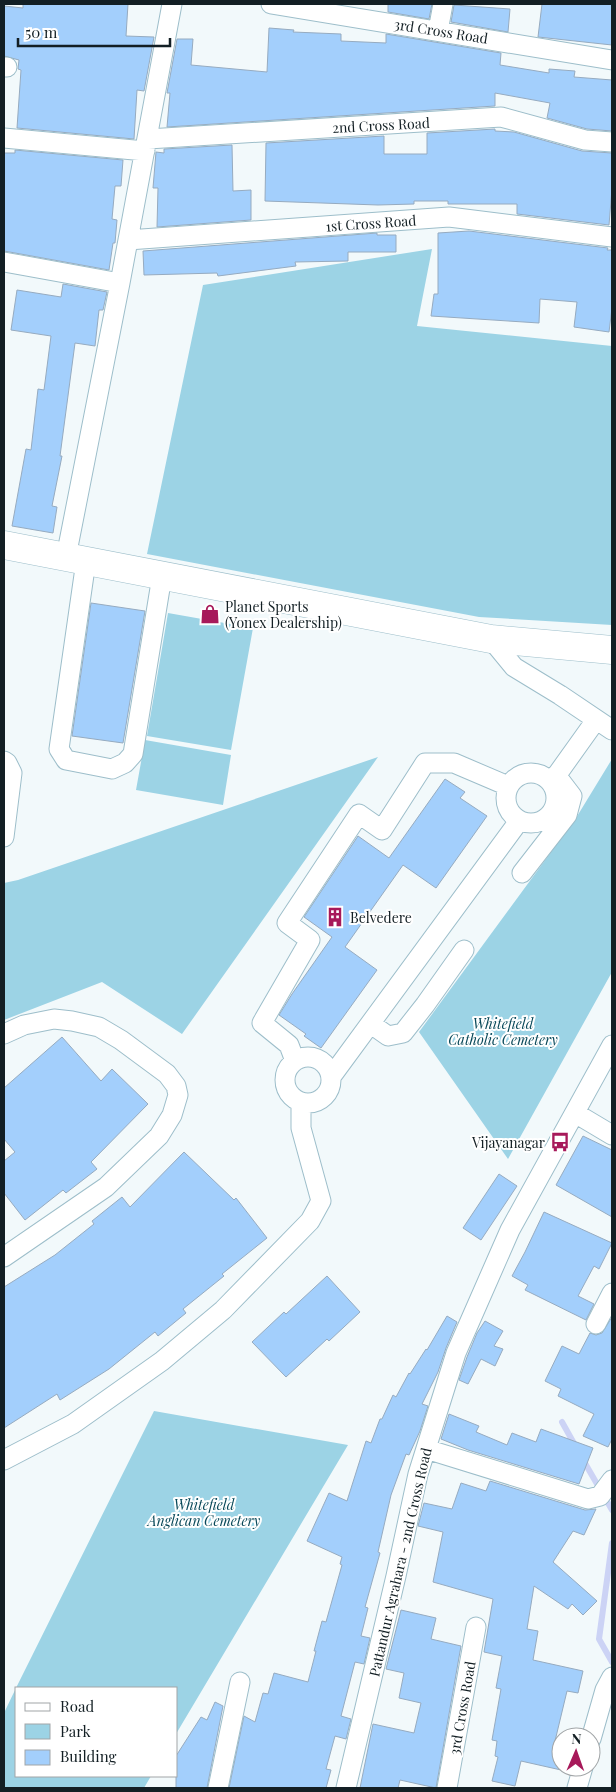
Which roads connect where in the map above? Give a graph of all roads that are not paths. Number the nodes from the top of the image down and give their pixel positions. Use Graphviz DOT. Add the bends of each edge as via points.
graph roads {
  1 [pos="172,4"];
  2 [pos="271,4"];
  3 [pos="443,4"];
  4 [pos="438,31"];
  5 [pos="612,60"];
  6 [pos="4,138"];
  7 [pos="612,142"];
  8 [pos="146,145"];
  9 [pos="612,237"];
  10 [pos="128,240"];
  11 [pos="4,262"];
  12 [pos="120,283"];
  13 [pos="4,545"];
  14 [pos="76,559"];
  15 [pos="162,576"];
  16 [pos="491,640"];
  17 [pos="612,650"];
  18 [pos="596,720"];
  19 [pos="612,730"];
  20 [pos="4,761"];
  21 [pos="553,779"];
  22 [pos="508,786"];
  23 [pos="519,821"];
  24 [pos="4,837"];
  25 [pos="522,872"];
  26 [pos="464,950"];
  27 [pos="371,1024"];
  28 [pos="4,1034"];
  29 [pos="612,1045"];
  30 [pos="295,1061"];
  31 [pos="331,1077"];
  32 [pos="301,1102"];
  33 [pos="576,1113"];
  34 [pos="612,1135"];
  35 [pos="4,1257"];
  36 [pos="612,1293"];
  37 [pos="596,1324"];
  38 [pos="426,1449"];
  39 [pos="4,1460"];
  40 [pos="611,1481"];
  41 [pos="476,1627"];
  42 [pos="240,1682"];
  43 [pos="608,1683"];
  44 [pos="595,1727"];
  45 [pos="218,1788"];
  46 [pos="346,1788"];
  47 [pos="447,1788"];
  1 -- 8 [label="street"];
  2 -- 4 [label="street, 3rd Cross Road"];
  3 -- 4 [label="street"];
  4 -- 5 [label="street, 3rd Cross Road"];
  6 -- 8 [label="street, 2nd Cross Road"];
  7 -- 8 [label="street, 2nd Cross Road" via="585,140 502,117"];
  8 -- 10 [label="street"];
  9 -- 10 [label="street, 1st Cross Road" via="448,217"];
  10 -- 12 [label="street"];
  11 -- 12 [label="street"];
  12 -- 14 [label="street"];
  13 -- 14 [label="street"];
  14 -- 15 [label="street"];
  14 -- 15 [label="street" via="59,750 66,760 112,769 125,763 133,754"];
  15 -- 16 [label="street"];
  16 -- 17 [label="street"];
  16 -- 18 [label="street" via="514,667"];
  18 -- 19 [label="street"];
  18 -- 21 [label="street"];
  20 -- 24 [label="street" via="12,772"];
  21 -- 22 [label="street" via="528,773 520,775"];
  21 -- 23 [label="street" via="556,798 551,814 537,823"];
  21 -- 25 [label="street" via="572,796 567,815"];
  22 -- 23 [label="street" via="508,810"];
  22 -- 30 [label="street" via="454,763 425,763 382,830 359,814 287,923 310,940 262,1023 289,1045"];
  23 -- 27 [label="street"];
  26 -- 27 [label="street" via="403,1033 388,1036"];
  27 -- 31 [label="street"];
  28 -- 35 [label="street" via="24,1024 54,1019 99,1027 167,1074 178,1095 172,1115 159,1136 106,1187"];
  29 -- 33 [label="street, Pattandur Agrahara - 2nd Cross Road"];
  30 -- 31 [label="street" via="310,1057 317,1059 324,1063"];
  30 -- 32 [label="street" via="286,1072 286,1087 294,1099"];
  31 -- 32 [label="street" via="328,1092 323,1098 316,1102"];
  32 -- 39 [label="street" via="301,1128 321,1201 310,1222 223,1310 162,1361 73,1424"];
  33 -- 34 [label="street"];
  33 -- 38 [label="street, Pattandur Agrahara - 2nd Cross Road" via="510,1230 456,1353"];
  36 -- 37 [label="street"];
  38 -- 40 [label="street" via="588,1499 600,1496"];
  38 -- 46 [label="street, Pattandur Agrahara - 2nd Cross Road"];
  41 -- 47 [label="street, 3rd Cross Road"];
  42 -- 45 [label="street"];
  43 -- 44 [label="street"];
}
